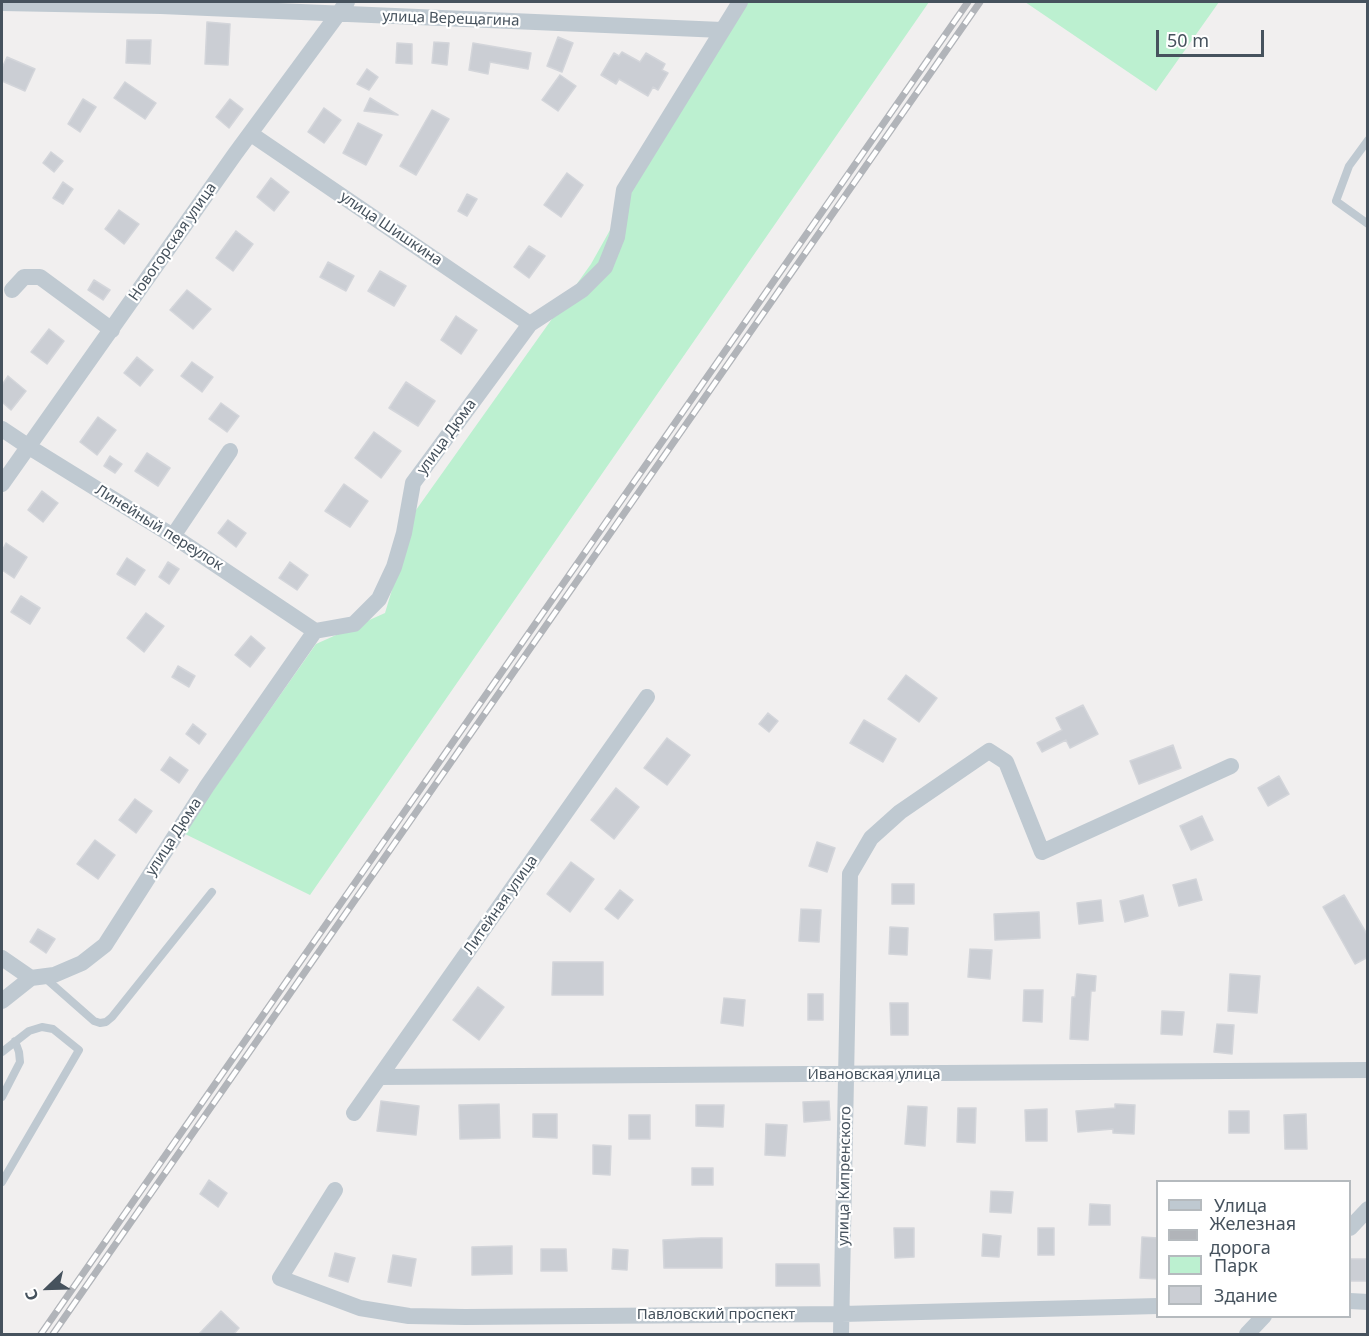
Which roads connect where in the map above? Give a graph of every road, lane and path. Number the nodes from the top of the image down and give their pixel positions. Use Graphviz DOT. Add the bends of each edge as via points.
graph roads {
  1 [pos="740,2"];
  2 [pos="2,3"];
  3 [pos="103,3"];
  4 [pos="232,5"];
  5 [pos="343,8"];
  6 [pos="722,30"];
  7 [pos="251,134"];
  8 [pos="1368,140"];
  9 [pos="1368,224"];
  10 [pos="12,290"];
  11 [pos="530,324"];
  12 [pos="112,330"];
  13 [pos="2,429"];
  14 [pos="29,447"];
  15 [pos="230,451"];
  16 [pos="2,484"];
  17 [pos="174,536"];
  18 [pos="315,631"];
  19 [pos="647,697"];
  20 [pos="1231,766"];
  21 [pos="212,892"];
  22 [pos="2,958"];
  23 [pos="37,977"];
  24 [pos="2,1001"];
  25 [pos="15,1041"];
  26 [pos="2,1052"];
  27 [pos="1368,1070"];
  28 [pos="848,1075"];
  29 [pos="380,1077"];
  30 [pos="2,1097"];
  31 [pos="354,1113"];
  32 [pos="2,1182"];
  33 [pos="335,1190"];
  34 [pos="1368,1209"];
  35 [pos="1351,1227"];
  36 [pos="1351,1301"];
  37 [pos="1368,1302"];
  38 [pos="1156,1306"];
  39 [pos="842,1314"];
  40 [pos="1263,1318"];
  41 [pos="841,1335"];
  42 [pos="1247,1335"];
  1 -- 6 [label="street, улица Дюма"];
  2 -- 3 [label="street, улица Верещагина"];
  3 -- 4 [label="street, улица Верещагина"];
  4 -- 5 [label="street, улица Верещагина"];
  5 -- 6 [label="street, улица Верещагина"];
  5 -- 7 [label="street, Новогорская улица"];
  6 -- 11 [label="street, улица Дюма" via="624,190 617,237 606,267 582,290"];
  7 -- 11 [label="street, улица Шишкина"];
  7 -- 12 [label="street, Новогорская улица"];
  8 -- 9 [label="lane" via="1349,166 1336,201"];
  10 -- 12 [label="street" via="24,277 40,277"];
  11 -- 18 [label="street, улица Дюма" via="413,483 404,533 379,599 354,624"];
  12 -- 14 [label="street, Новогорская улица"];
  13 -- 14 [label="street, Линейный переулок"];
  14 -- 16 [label="street, Новогорская улица"];
  14 -- 17 [label="street, Линейный переулок"];
  15 -- 17 [label="street"];
  17 -- 18 [label="street, Линейный переулок"];
  18 -- 23 [label="street, улица Дюма" via="207,786 105,945 82,963 54,975"];
  19 -- 29 [label="street, Литейная улица"];
  20 -- 28 [label="street, улица Кипренского" via="1042,852 1006,762 989,751 900,812 871,838 850,874"];
  21 -- 23 [label="lane" via="106,1022 94,1021"];
  22 -- 23 [label="street"];
  23 -- 24 [label="street, улица Дюма"];
  25 -- 26 [label="lane"];
  25 -- 30 [label="lane" via="20,1062"];
  25 -- 32 [label="lane" via="42,1027 53,1029 79,1050"];
  27 -- 28 [label="street, Ивановская улица"];
  28 -- 29 [label="street, Ивановская улица"];
  28 -- 39 [label="street, улица Кипренского"];
  29 -- 31 [label="street, Литейная улица"];
  33 -- 39 [label="street, Павловский проспект" via="280,1278 360,1308 409,1316 465,1317"];
  34 -- 35 [label="street"];
  36 -- 37 [label="street"];
  38 -- 39 [label="street, Павловский проспект"];
  39 -- 41 [label="street, улица Кипренского"];
  40 -- 42 [label="street"];
}
